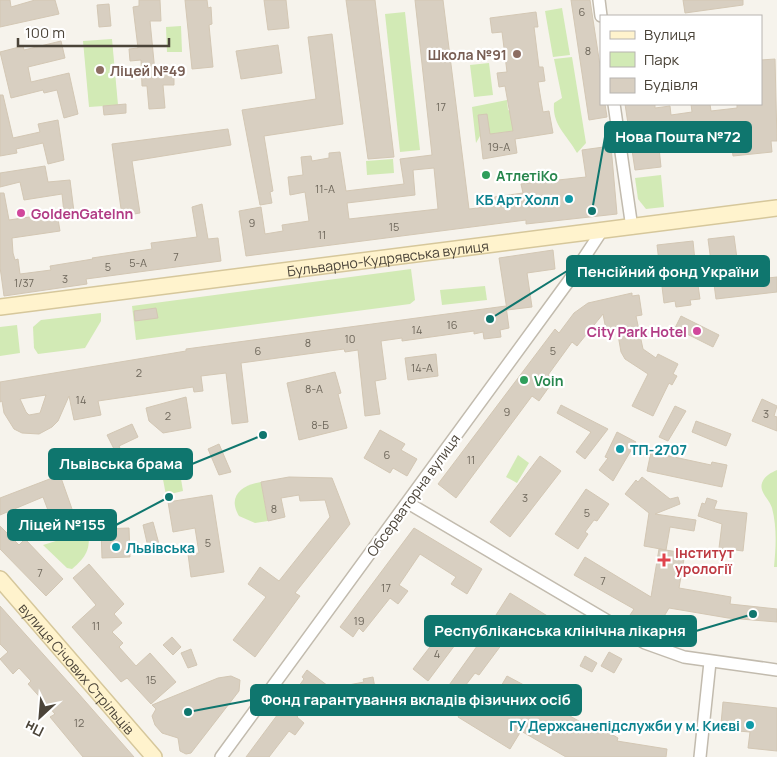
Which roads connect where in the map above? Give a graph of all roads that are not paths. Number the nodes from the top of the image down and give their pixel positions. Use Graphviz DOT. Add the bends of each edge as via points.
graph roads {
  1 [pos="599,0"];
  2 [pos="601,15"];
  3 [pos="614,105"];
  4 [pos="777,208"];
  5 [pos="632,228"];
  6 [pos="601,232"];
  7 [pos="0,307"];
  8 [pos="408,503"];
  9 [pos="0,579"];
  10 [pos="710,662"];
  11 [pos="777,670"];
  12 [pos="154,757"];
  13 [pos="221,757"];
  14 [pos="700,757"];
  1 -- 2 [label="street"];
  3 -- 5 [label="street"];
  4 -- 5 [label="main road, Бульварно-Кудрявська вулиця"];
  5 -- 6 [label="main road, Бульварно-Кудрявська вулиця"];
  6 -- 7 [label="main road, Бульварно-Кудрявська вулиця"];
  6 -- 8 [label="street, Обсерваторна вулиця"];
  8 -- 10 [label="street" via="645,643"];
  8 -- 13 [label="street, Обсерваторна вулиця"];
  9 -- 12 [label="main road, вулиця Січових Стрільців"];
  10 -- 11 [label="street"];
  10 -- 14 [label="street"];
}
